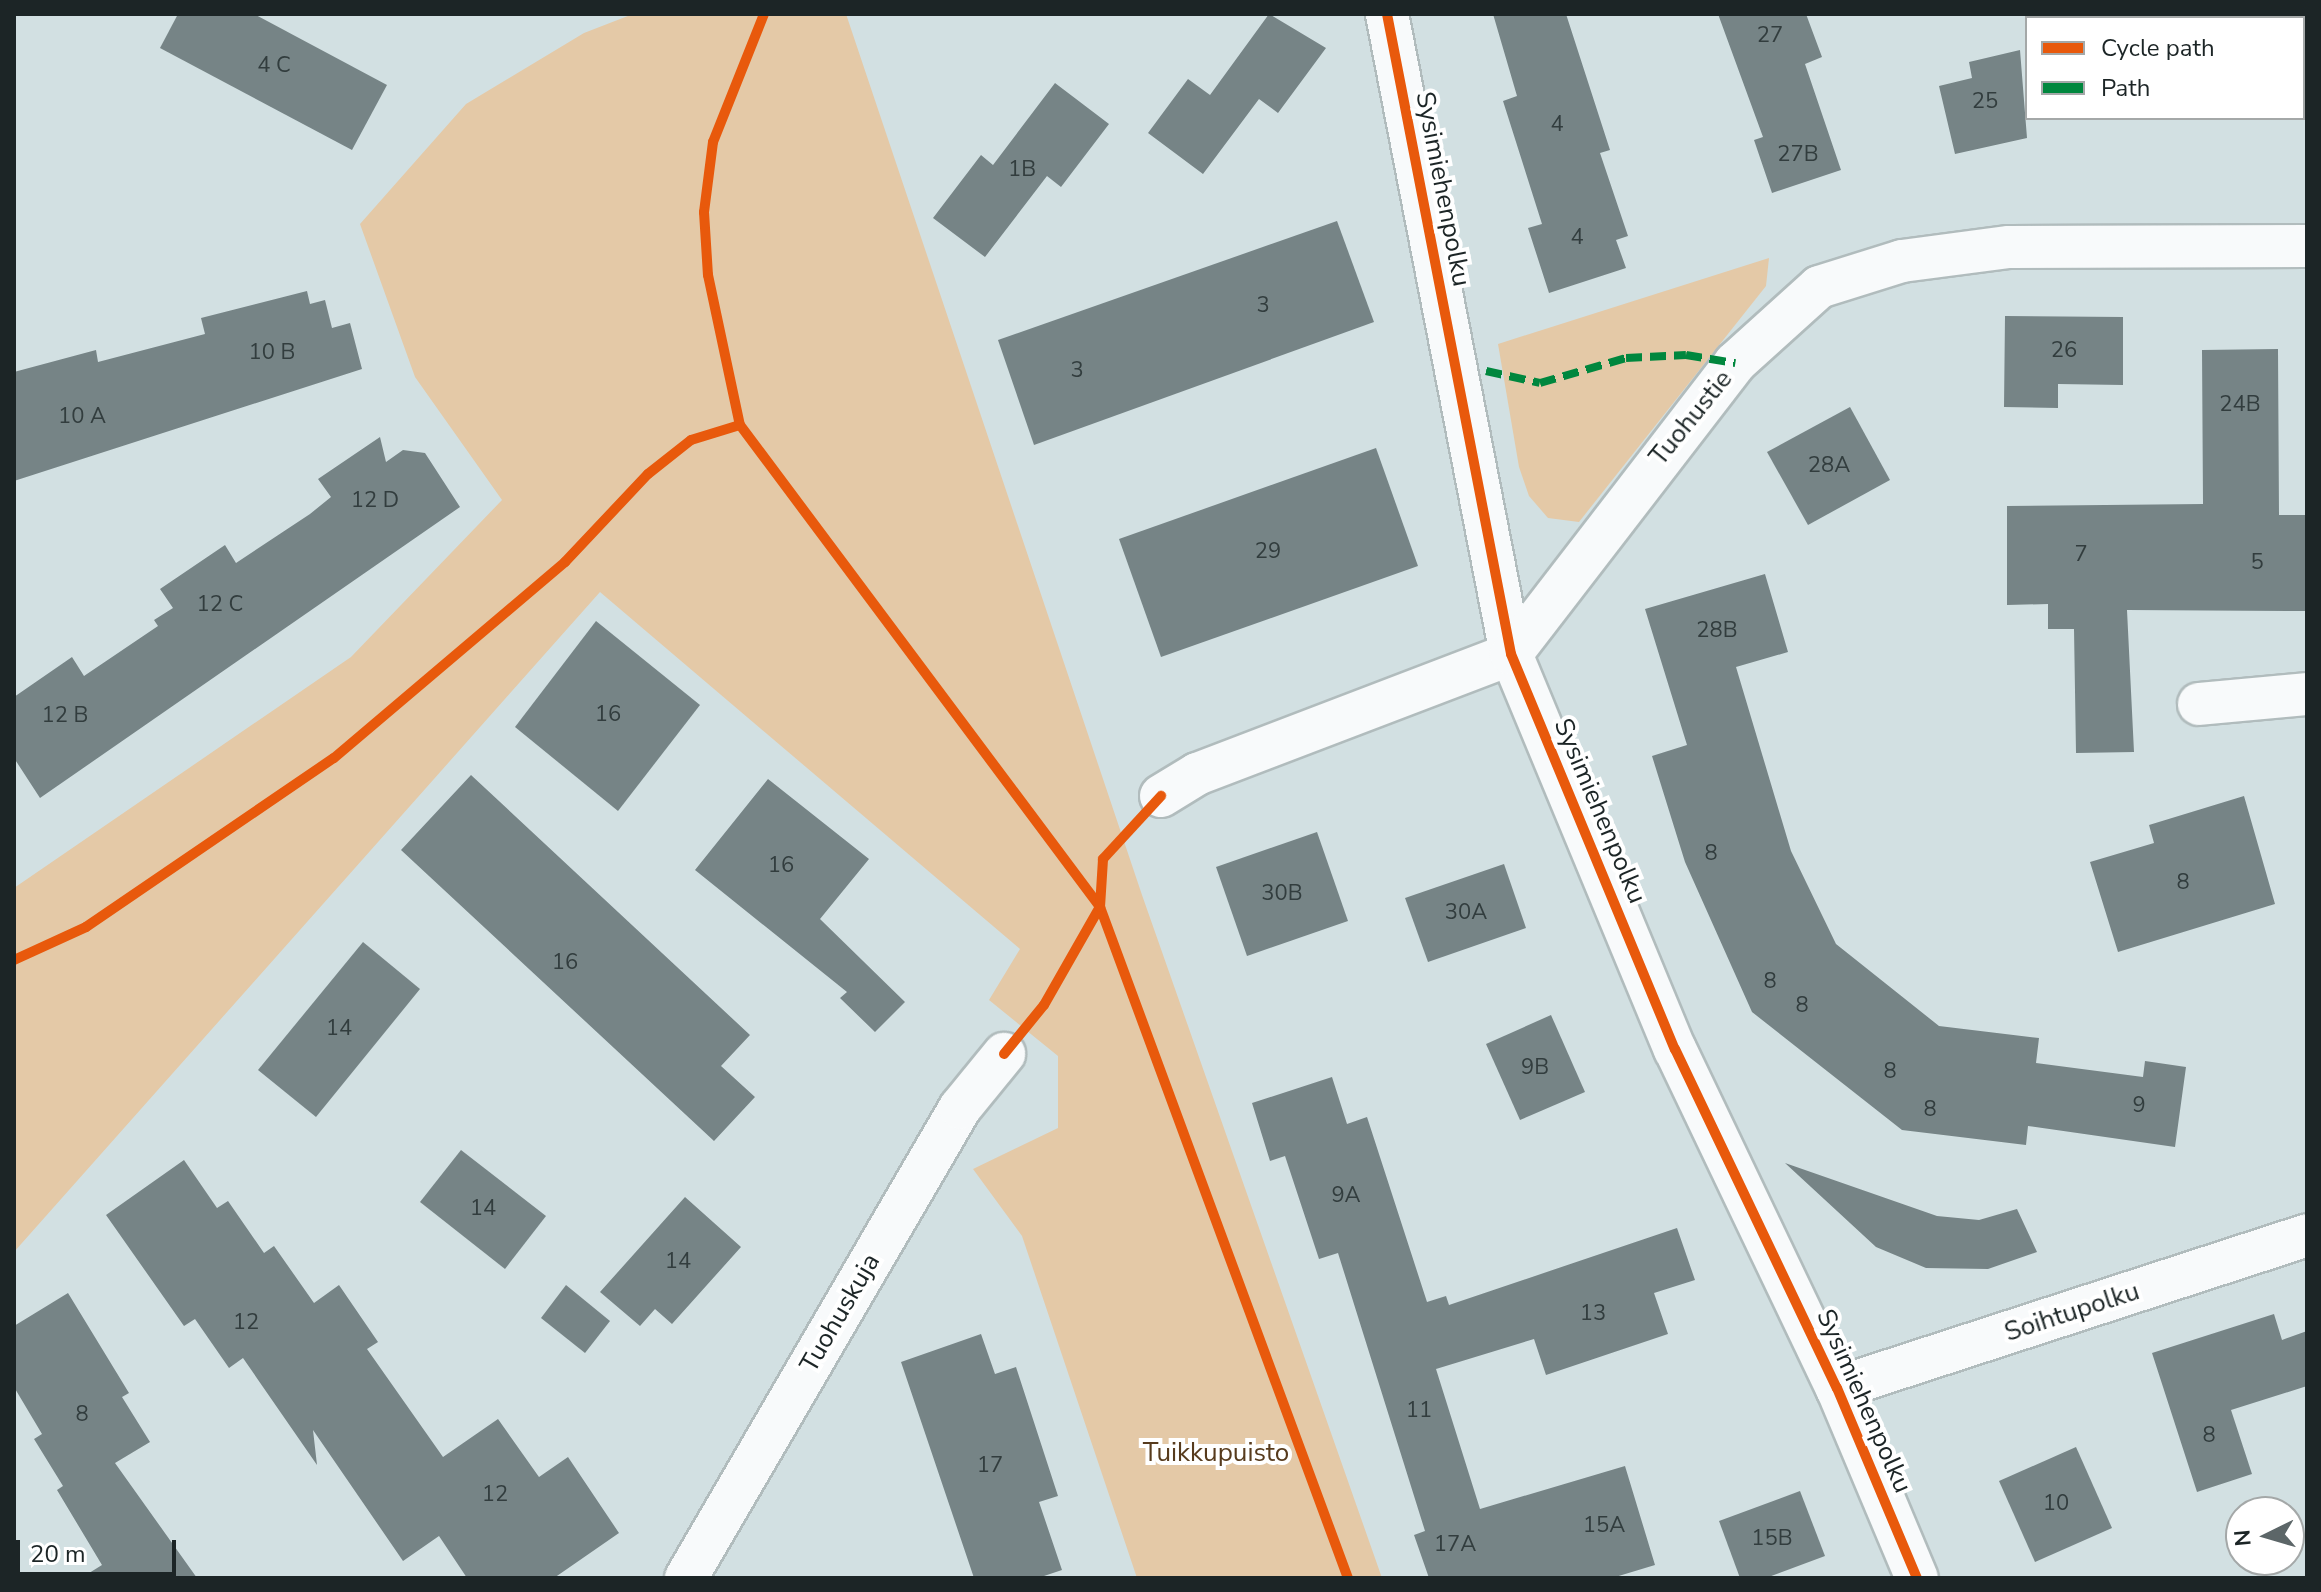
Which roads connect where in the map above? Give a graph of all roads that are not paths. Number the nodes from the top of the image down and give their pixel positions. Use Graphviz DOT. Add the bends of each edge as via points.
graph roads {
  1 [pos="1387,14"];
  2 [pos="2307,246"];
  3 [pos="1511,654"];
  4 [pos="2307,694"];
  5 [pos="2199,704"];
  6 [pos="1161,796"];
  7 [pos="1004,1054"];
  8 [pos="2307,1235"];
  9 [pos="1837,1388"];
  10 [pos="686,1578"];
  11 [pos="1917,1578"];
  1 -- 3 [label="street, Sysimiehenpolku"];
  2 -- 3 [label="street, Tuohustie" via="2009,247 1902,261 1819,287 1735,363"];
  3 -- 6 [label="street" via="1197,774"];
  3 -- 9 [label="street, Sysimiehenpolku" via="1675,1049"];
  4 -- 5 [label="street"];
  7 -- 10 [label="street, Tuohuskuja" via="960,1108"];
  8 -- 9 [label="street, Soihtupolku"];
  9 -- 11 [label="street, Sysimiehenpolku"];
}
